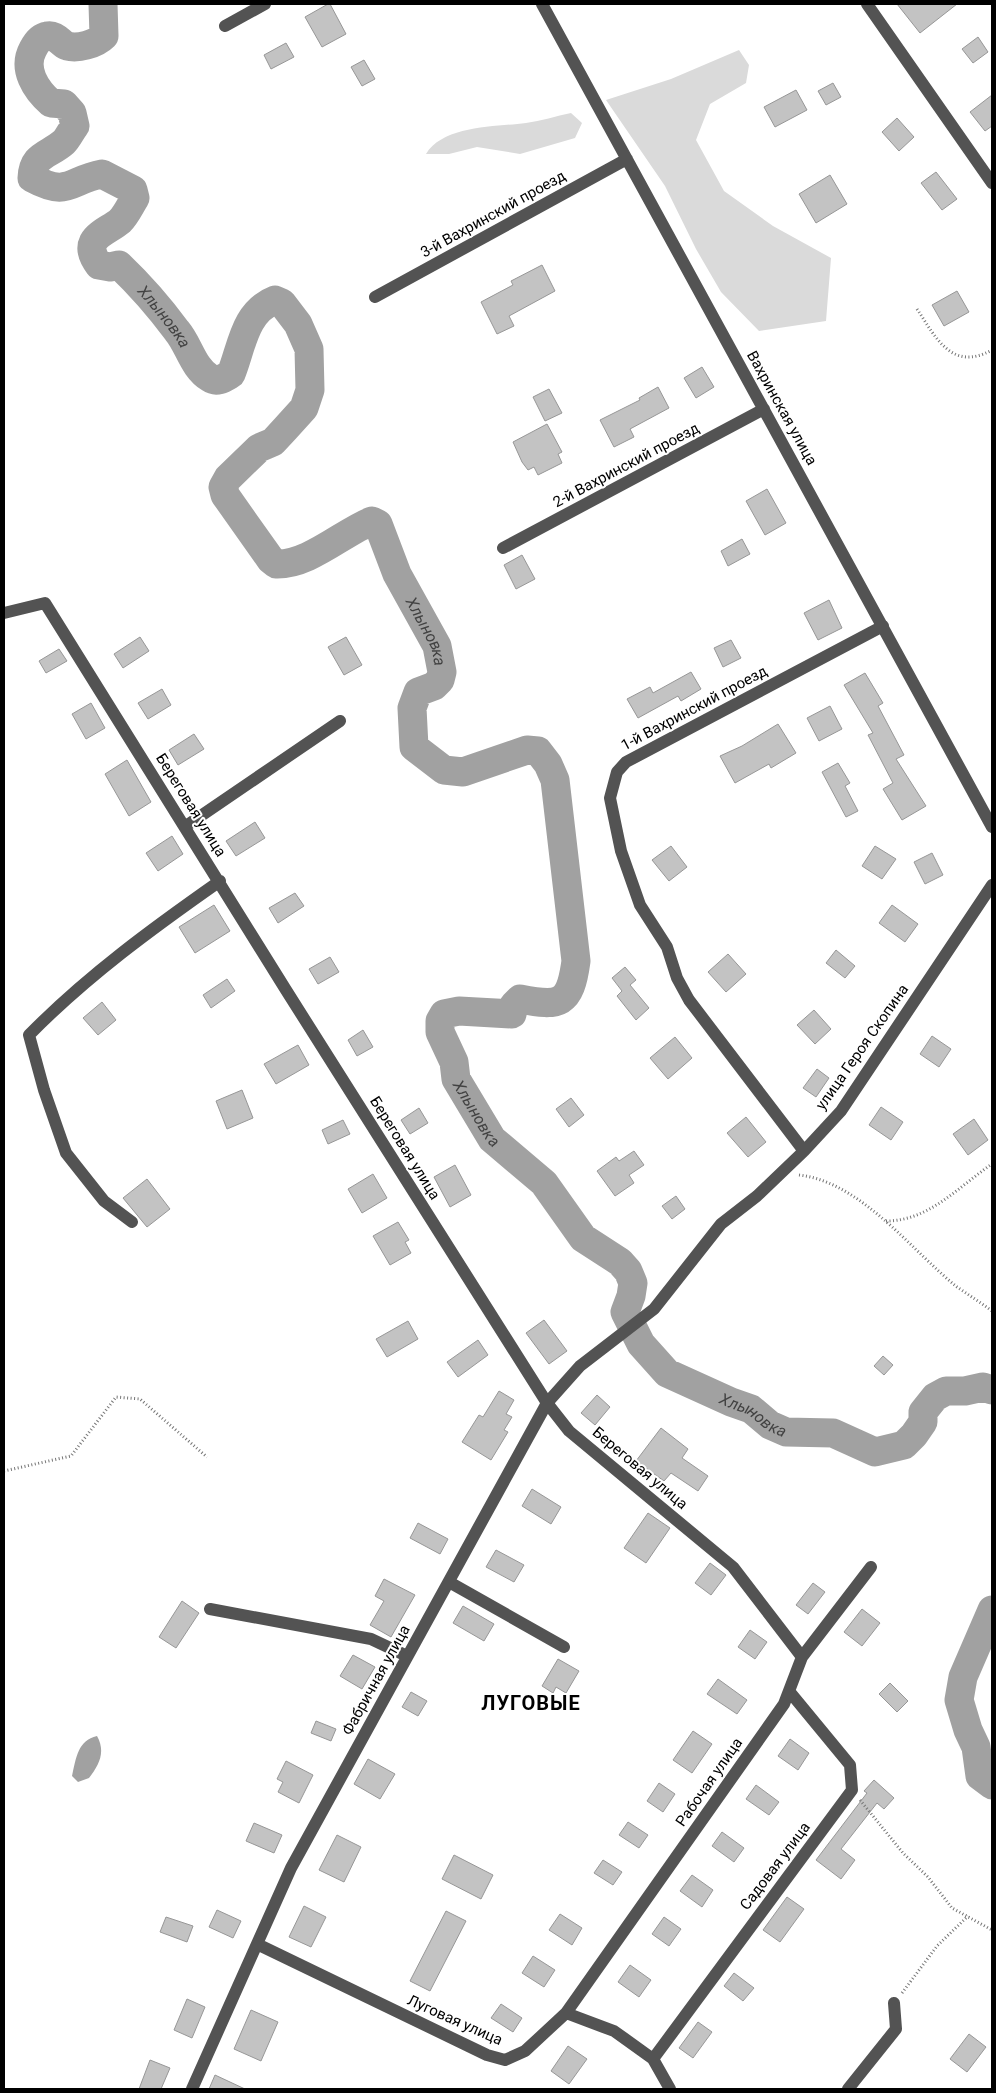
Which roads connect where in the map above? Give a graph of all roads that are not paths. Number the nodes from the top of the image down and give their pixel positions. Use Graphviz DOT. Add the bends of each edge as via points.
graph roads {
  1 [pos="265,4"];
  2 [pos="542,4"];
  3 [pos="868,4"];
  4 [pos="225,26"];
  5 [pos="626,159"];
  6 [pos="992,183"];
  7 [pos="374,297"];
  8 [pos="764,410"];
  9 [pos="503,548"];
  10 [pos="4,613"];
  11 [pos="883,626"];
  12 [pos="340,721"];
  13 [pos="186,826"];
  14 [pos="992,827"];
  15 [pos="220,880"];
  16 [pos="992,885"];
  17 [pos="804,1152"];
  18 [pos="132,1222"];
  19 [pos="633,1326"];
  20 [pos="547,1403"];
  21 [pos="871,1567"];
  22 [pos="449,1582"];
  23 [pos="210,1609"];
  24 [pos="564,1647"];
  25 [pos="407,1656"];
  26 [pos="802,1657"];
  27 [pos="789,1691"];
  28 [pos="256,1944"];
  29 [pos="894,2003"];
  30 [pos="566,2013"];
  31 [pos="652,2059"];
  32 [pos="192,2089"];
  33 [pos="670,2089"];
  34 [pos="848,2089"];
  1 -- 4 [label="street"];
  2 -- 5 [label="street, Вахринская улица"];
  3 -- 6 [label="street"];
  5 -- 7 [label="street, 3-й Вахринский проезд"];
  5 -- 8 [label="street, Вахринская улица"];
  8 -- 9 [label="street, 2-й Вахринский проезд"];
  8 -- 11 [label="street, Вахринская улица"];
  10 -- 13 [label="street, Береговая улица" via="46,603"];
  11 -- 14 [label="street, Вахринская улица"];
  11 -- 17 [label="street, 1-й Вахринский проезд" via="626,762 617,772 610,798 621,851 640,905 667,947 677,978 689,1000"];
  12 -- 13 [label="street"];
  13 -- 15 [label="street, Береговая улица"];
  15 -- 18 [label="street" via="144,935 60,1004 29,1036 66,1153 104,1201"];
  15 -- 20 [label="street, Береговая улица"];
  16 -- 17 [label="street, улица Героя Скопина" via="841,1110"];
  17 -- 19 [label="street, улица Героя Скопина" via="757,1196 720,1224 654,1309"];
  19 -- 20 [label="street, Фабричная улица" via="580,1366"];
  20 -- 22 [label="street, Фабричная улица"];
  20 -- 26 [label="street, Береговая улица" via="570,1431 734,1567"];
  21 -- 26 [label="street, Рабочая улица"];
  22 -- 24 [label="street"];
  22 -- 25 [label="street, Фабричная улица"];
  23 -- 25 [label="street" via="371,1639"];
  25 -- 28 [label="street, Фабричная улица" via="290,1868"];
  26 -- 27 [label="street, Рабочая улица"];
  27 -- 30 [label="street, Рабочая улица" via="784,1704"];
  27 -- 31 [label="street, Садовая улица" via="850,1765 852,1790"];
  28 -- 30 [label="street, Луговая улица" via="487,2055 506,2060 525,2051"];
  28 -- 32 [label="street, Фабричная улица"];
  29 -- 34 [label="street" via="896,2029"];
  30 -- 31 [label="street" via="614,2031"];
  31 -- 33 [label="street"];
}
